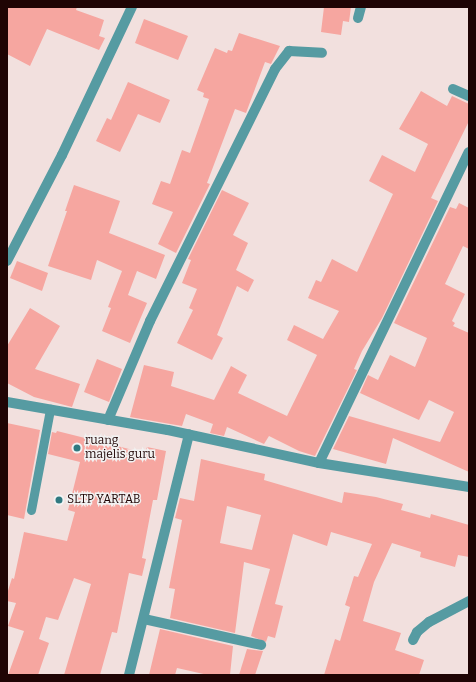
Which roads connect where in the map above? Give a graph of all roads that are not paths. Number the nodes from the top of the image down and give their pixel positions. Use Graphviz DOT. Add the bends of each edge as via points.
graph roads {
  1 [pos="132,7"];
  2 [pos="361,7"];
  3 [pos="358,18"];
  4 [pos="322,53"];
  5 [pos="453,89"];
  6 [pos="469,96"];
  7 [pos="469,152"];
  8 [pos="7,261"];
  9 [pos="7,402"];
  10 [pos="50,409"];
  11 [pos="108,420"];
  12 [pos="189,434"];
  13 [pos="319,463"];
  14 [pos="469,487"];
  15 [pos="32,510"];
  16 [pos="469,602"];
  17 [pos="144,619"];
  18 [pos="413,640"];
  19 [pos="261,645"];
  20 [pos="129,675"];
  1 -- 8 [label="street" via="62,155"];
  2 -- 3 [label="street"];
  4 -- 11 [label="street" via="289,51 275,69 150,321"];
  5 -- 6 [label="street"];
  7 -- 13 [label="street"];
  9 -- 10 [label="street"];
  10 -- 11 [label="street"];
  10 -- 15 [label="lane"];
  11 -- 12 [label="street"];
  12 -- 13 [label="street"];
  12 -- 17 [label="street"];
  13 -- 14 [label="street"];
  16 -- 18 [label="street" via="429,622 417,632"];
  17 -- 19 [label="street"];
  17 -- 20 [label="street"];
}
